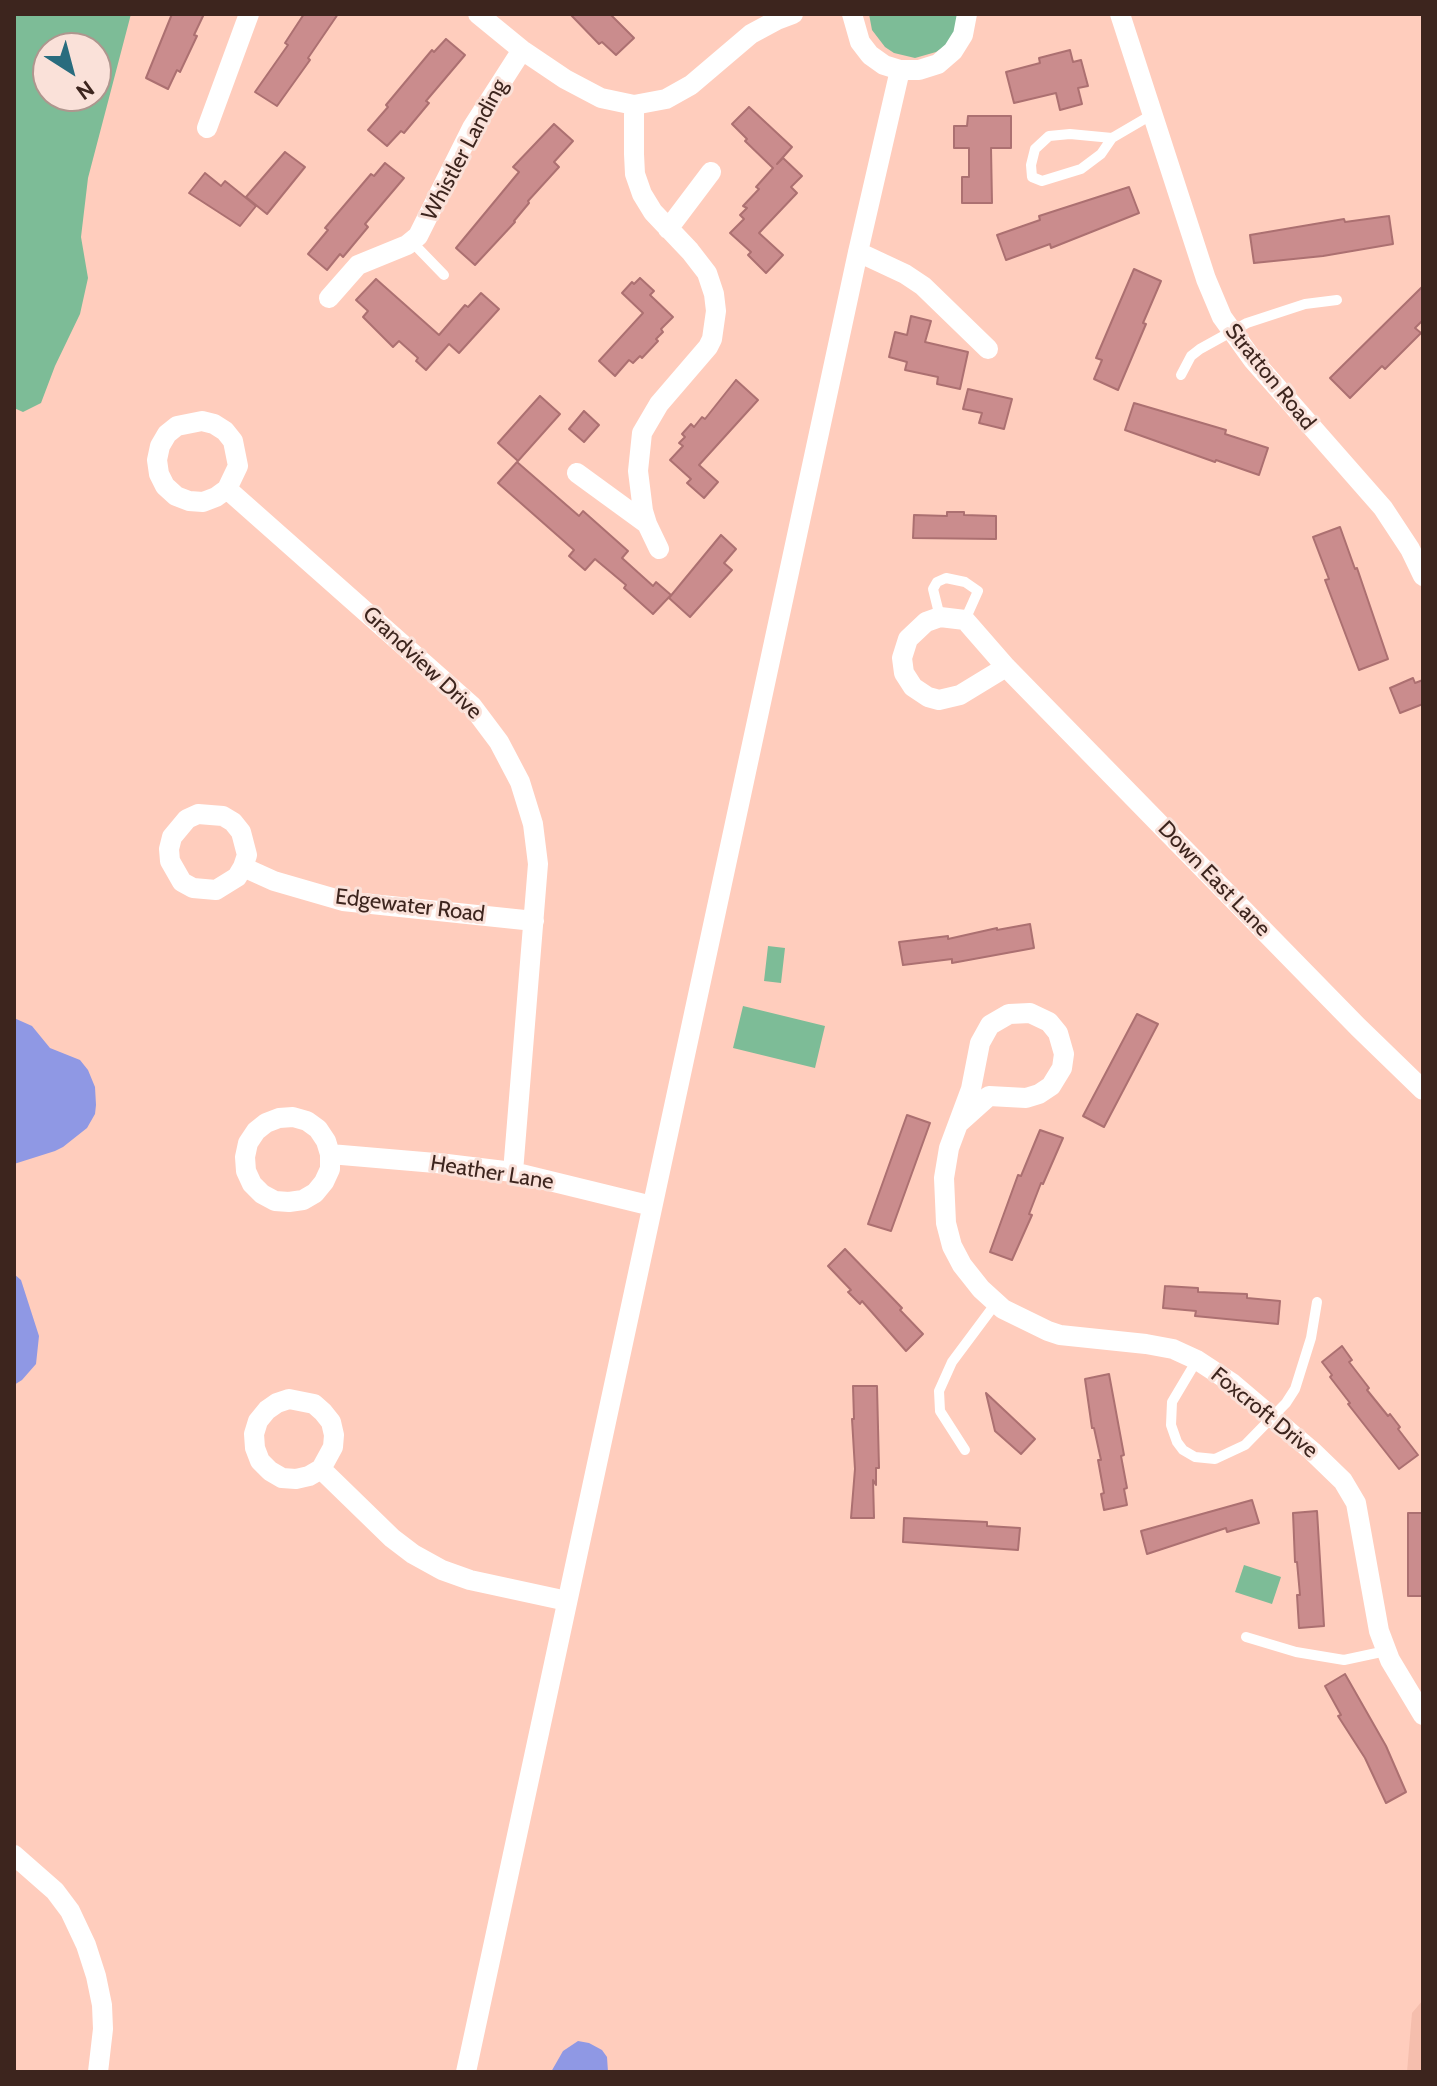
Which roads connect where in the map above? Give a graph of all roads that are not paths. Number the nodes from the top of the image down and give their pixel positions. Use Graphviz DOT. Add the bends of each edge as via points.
graph roads {
  1 [pos="249,14"];
  2 [pos="478,14"];
  3 [pos="793,14"];
  4 [pos="852,14"];
  5 [pos="967,14"];
  6 [pos="1120,14"];
  7 [pos="522,50"];
  8 [pos="900,70"];
  9 [pos="634,105"];
  10 [pos="1153,114"];
  11 [pos="207,128"];
  12 [pos="1112,138"];
  13 [pos="711,172"];
  14 [pos="668,229"];
  15 [pos="412,242"];
  16 [pos="858,252"];
  17 [pos="444,275"];
  18 [pos="329,298"];
  19 [pos="1337,300"];
  20 [pos="1232,331"];
  21 [pos="988,349"];
  22 [pos="1181,375"];
  23 [pos="577,473"];
  24 [pos="227,489"];
  25 [pos="647,524"];
  26 [pos="659,549"];
  27 [pos="1423,576"];
  28 [pos="940,617"];
  29 [pos="965,620"];
  30 [pos="1006,667"];
  31 [pos="243,867"];
  32 [pos="534,921"];
  33 [pos="1423,1090"];
  34 [pos="960,1122"];
  35 [pos="330,1154"];
  36 [pos="513,1172"];
  37 [pos="652,1206"];
  38 [pos="1317,1302"];
  39 [pos="996,1303"];
  40 [pos="1197,1360"];
  41 [pos="1274,1417"];
  42 [pos="965,1450"];
  43 [pos="321,1469"];
  44 [pos="567,1601"];
  45 [pos="1246,1637"];
  46 [pos="1386,1651"];
  47 [pos="1423,1715"];
  48 [pos="14,1855"];
  49 [pos="98,2072"];
  50 [pos="466,2072"];
  1 -- 11 [label="street"];
  2 -- 7 [label="street"];
  3 -- 9 [label="street" via="751,34 691,85 666,99"];
  4 -- 8 [label="street" via="870,55"];
  5 -- 8 [label="street" via="963,35 938,64"];
  6 -- 10 [label="street, Stratton Road"];
  7 -- 9 [label="street" via="601,98"];
  7 -- 15 [label="street, Whistler Landing" via="490,97"];
  8 -- 16 [label="street"];
  9 -- 14 [label="street" via="635,174 642,194"];
  10 -- 12 [label="lane"];
  10 -- 20 [label="street, Stratton Road" via="1206,279"];
  12 -- 12 [label="lane" via="1049,136 1035,149 1032,177 1042,181 1081,169"];
  13 -- 14 [label="street"];
  14 -- 25 [label="street" via="707,273 716,321 708,347 659,404 642,433 638,471"];
  15 -- 17 [label="lane"];
  15 -- 18 [label="street, Whistler Landing" via="358,265"];
  16 -- 21 [label="street" via="923,286"];
  16 -- 37 [label="street"];
  19 -- 20 [label="lane" via="1275,312"];
  20 -- 22 [label="lane" via="1191,356"];
  20 -- 27 [label="street, Stratton Road" via="1383,508"];
  23 -- 25 [label="street"];
  24 -- 24 [label="street" via="238,466 233,441 225,431 202,421 177,426 167,434 157,460 165,486 176,496 203,502"];
  24 -- 32 [label="street, Grandview Drive" via="486,723 520,782 533,824 538,864"];
  25 -- 26 [label="street"];
  28 -- 29 [label="street"];
  28 -- 29 [label="lane" via="933,589 946,578 978,591"];
  28 -- 30 [label="street" via="921,625 903,650 904,673 917,691 934,699 952,699"];
  29 -- 30 [label="street, Down East Lane"];
  30 -- 33 [label="street, Down East Lane"];
  31 -- 32 [label="street, Edgewater Road" via="343,901"];
  32 -- 36 [label="street, Grandview Drive"];
  34 -- 34 [label="street, Foxcroft Drive" via="989,1096 1026,1098 1051,1086 1064,1054 1049,1022 1023,1012 990,1025 978,1049"];
  34 -- 39 [label="street, Foxcroft Drive" via="945,1169 946,1223 962,1265"];
  35 -- 35 [label="street" via="318,1129 307,1121 279,1118 256,1131 248,1143 246,1171 252,1184 275,1201 303,1200 324,1182"];
  35 -- 36 [label="street, Heather Lane"];
  36 -- 37 [label="street, Heather Lane"];
  37 -- 44 [label="street"];
  38 -- 41 [label="lane" via="1295,1389"];
  39 -- 40 [label="street, Foxcroft Drive" via="1060,1335 1146,1344"];
  39 -- 42 [label="lane" via="952,1362 939,1391 938,1407"];
  40 -- 41 [label="street, Foxcroft Drive"];
  40 -- 41 [label="lane" via="1169,1412 1183,1450 1204,1459 1226,1456"];
  41 -- 46 [label="street, Foxcroft Drive" via="1343,1481 1356,1503"];
  43 -- 43 [label="street" via="333,1447 331,1422 323,1412 314,1404 289,1399 267,1410 254,1434 260,1461 282,1478 296,1479"];
  43 -- 44 [label="street" via="392,1538 442,1570"];
  44 -- 50 [label="street"];
  45 -- 46 [label="lane" via="1344,1660"];
  46 -- 47 [label="street, Foxcroft Drive"];
  48 -- 49 [label="street" via="55,1891 86,1945 102,2005"];
}
